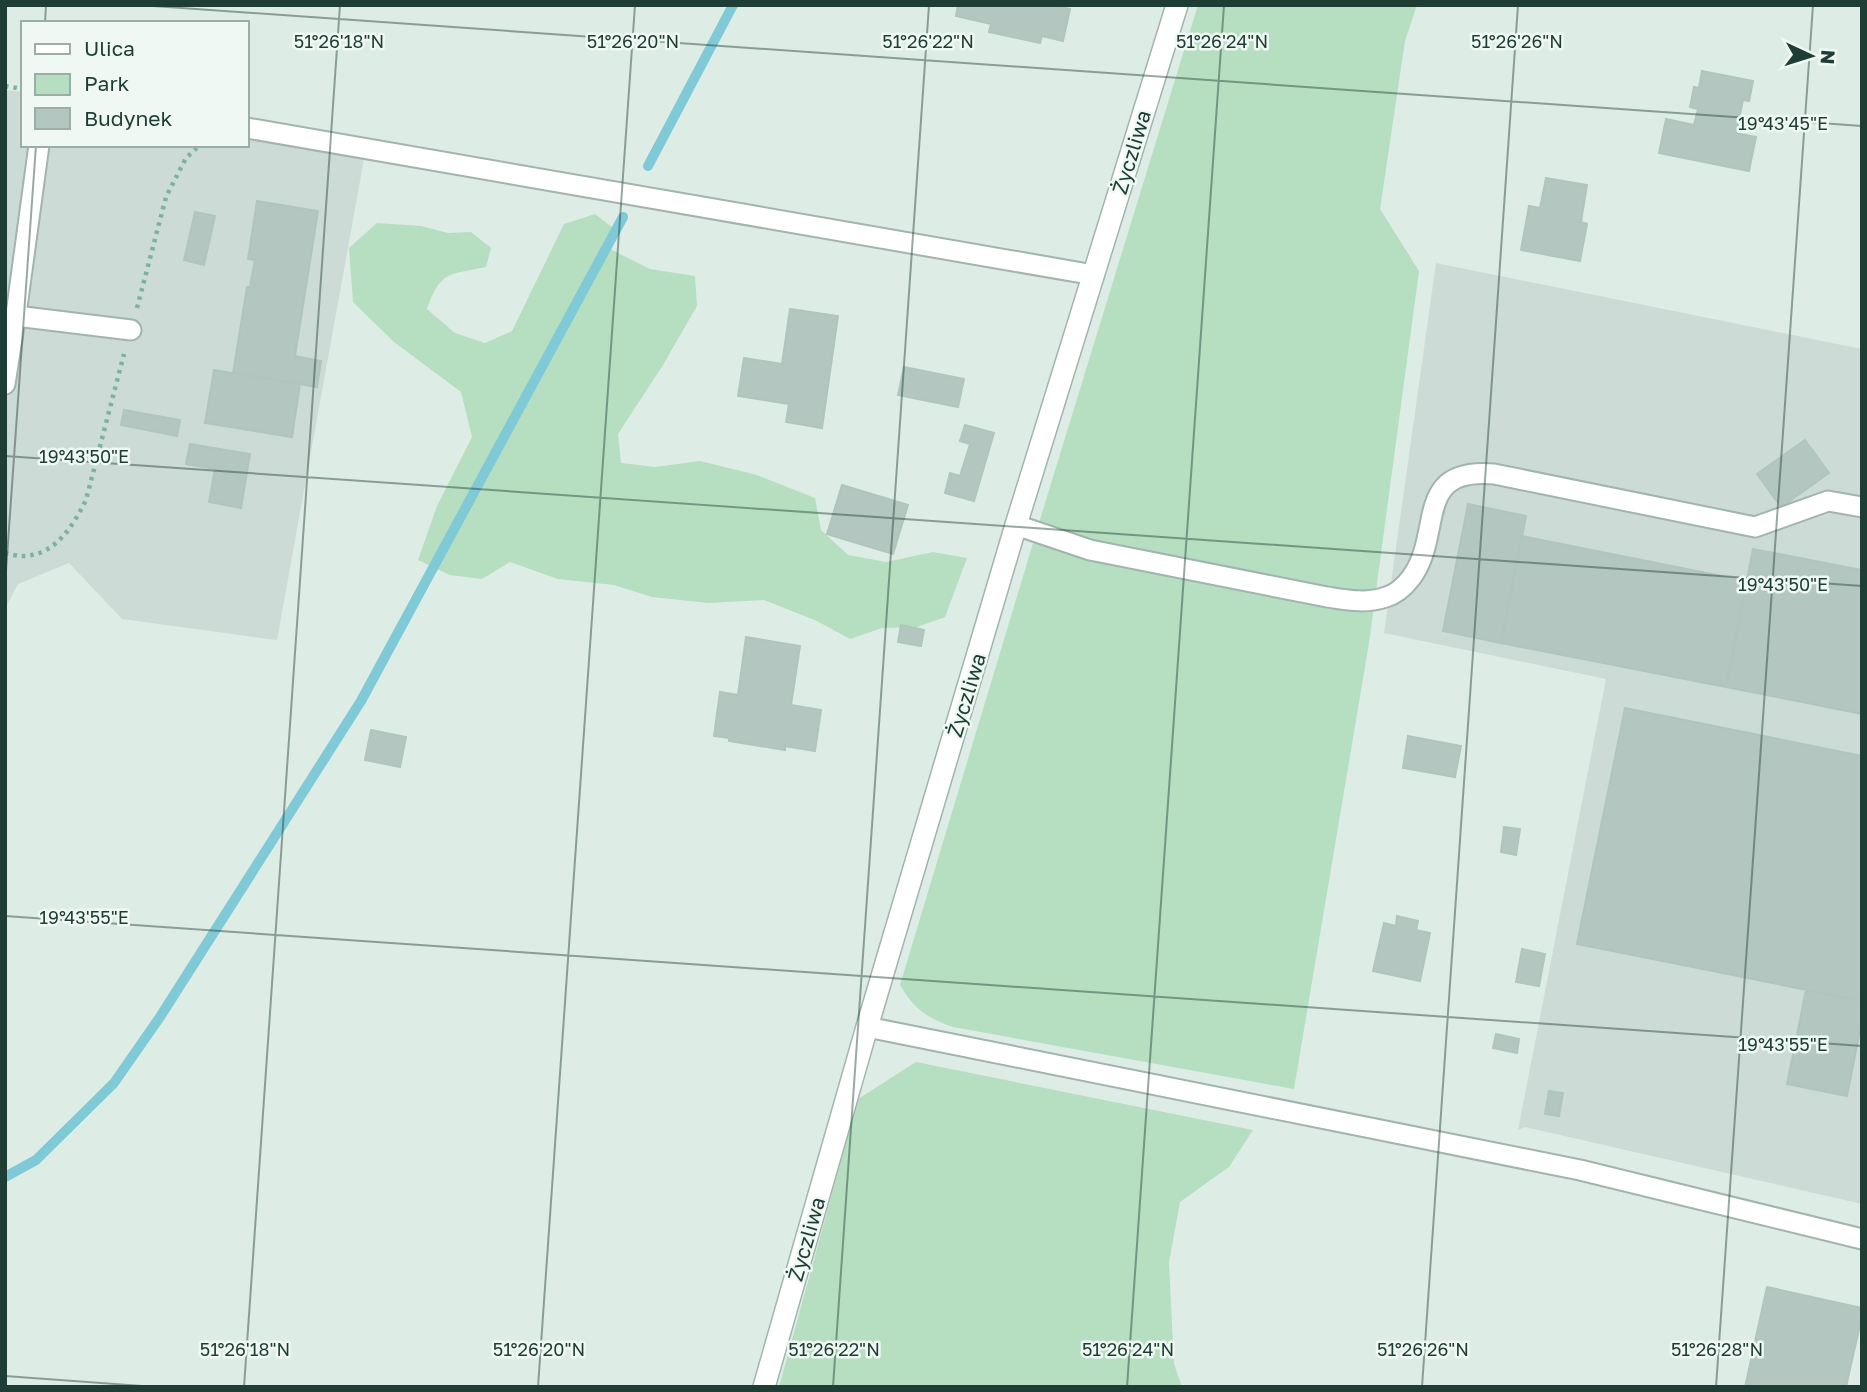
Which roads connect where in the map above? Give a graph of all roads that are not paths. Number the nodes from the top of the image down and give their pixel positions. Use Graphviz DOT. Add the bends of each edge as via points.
graph roads {
  1 [pos="1177,5"];
  2 [pos="248,128"];
  3 [pos="39,147"];
  4 [pos="1094,275"];
  5 [pos="16,316"];
  6 [pos="131,330"];
  7 [pos="5,383"];
  8 [pos="1862,507"];
  9 [pos="1016,526"];
  10 [pos="867,1027"];
  11 [pos="1862,1238"];
  12 [pos="764,1387"];
  1 -- 4 [label="street, Życzliwa"];
  2 -- 4 [label="lane"];
  3 -- 5 [label="lane"];
  4 -- 9 [label="street, Życzliwa"];
  5 -- 6 [label="lane"];
  5 -- 7 [label="lane"];
  8 -- 9 [label="lane" via="1828,501 1755,527 1476,473 1458,477 1436,497 1424,548 1405,585 1397,593 1367,601 1090,550"];
  9 -- 10 [label="street, Życzliwa"];
  10 -- 11 [label="lane" via="1580,1170"];
  10 -- 12 [label="street, Życzliwa"];
}
